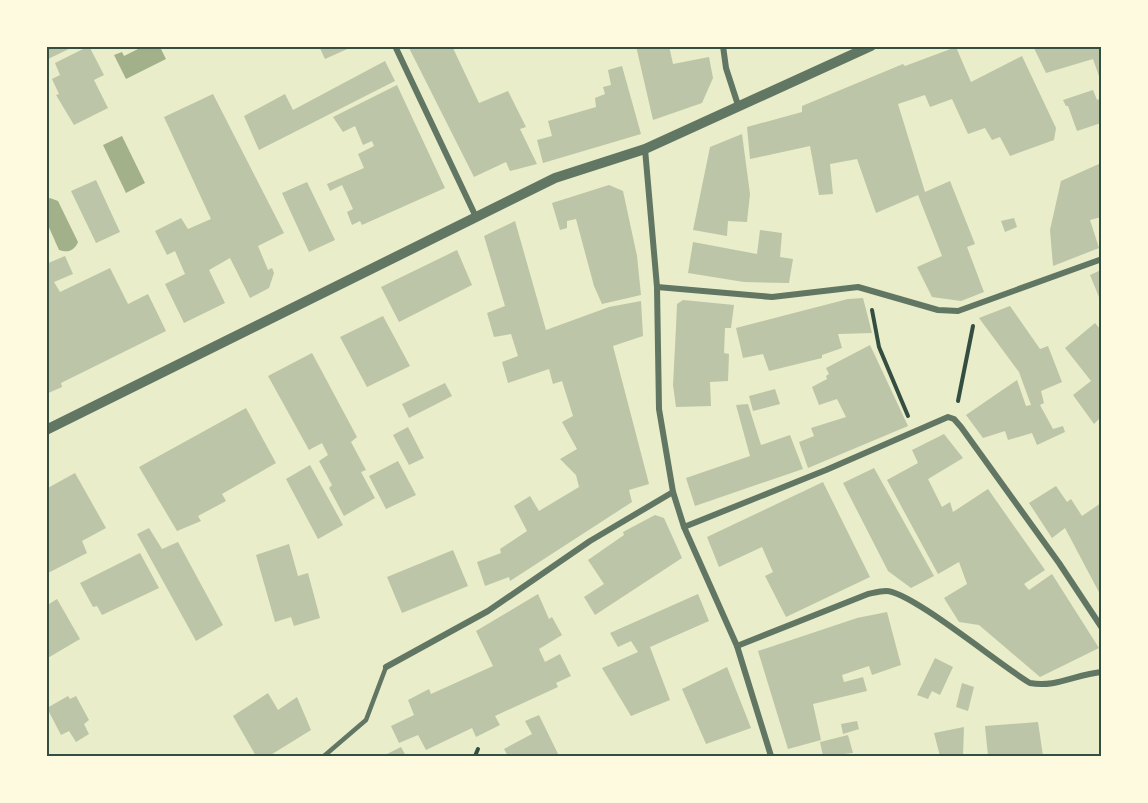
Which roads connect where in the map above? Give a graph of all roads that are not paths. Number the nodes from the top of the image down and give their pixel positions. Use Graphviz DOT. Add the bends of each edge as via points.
graph roads {
  1 [pos="395,46"];
  2 [pos="723,46"];
  3 [pos="871,46"];
  4 [pos="738,105"];
  5 [pos="645,149"];
  6 [pos="476,217"];
  7 [pos="1101,259"];
  8 [pos="657,287"];
  9 [pos="46,430"];
  10 [pos="673,492"];
  11 [pos="684,527"];
  12 [pos="1101,628"];
  13 [pos="737,646"];
  14 [pos="386,667"];
  15 [pos="1101,672"];
  16 [pos="324,756"];
  17 [pos="771,756"];
  1 -- 6 [label="street"];
  2 -- 4 [label="street"];
  3 -- 4 [label="street"];
  4 -- 5 [label="street"];
  5 -- 6 [label="street" via="555,178"];
  5 -- 8 [label="street"];
  6 -- 9 [label="street"];
  7 -- 8 [label="street" via="958,311 938,310 858,287 772,297"];
  8 -- 10 [label="street" via="659,409"];
  10 -- 11 [label="street"];
  10 -- 14 [label="street" via="590,541 488,611"];
  11 -- 12 [label="street" via="941,418 954,419 1059,562"];
  11 -- 13 [label="street"];
  13 -- 15 [label="street" via="868,594 887,591 944,622 1030,683 1047,686"];
  13 -- 17 [label="street"];
  14 -- 16 [label="lane" via="366,720"];
}
